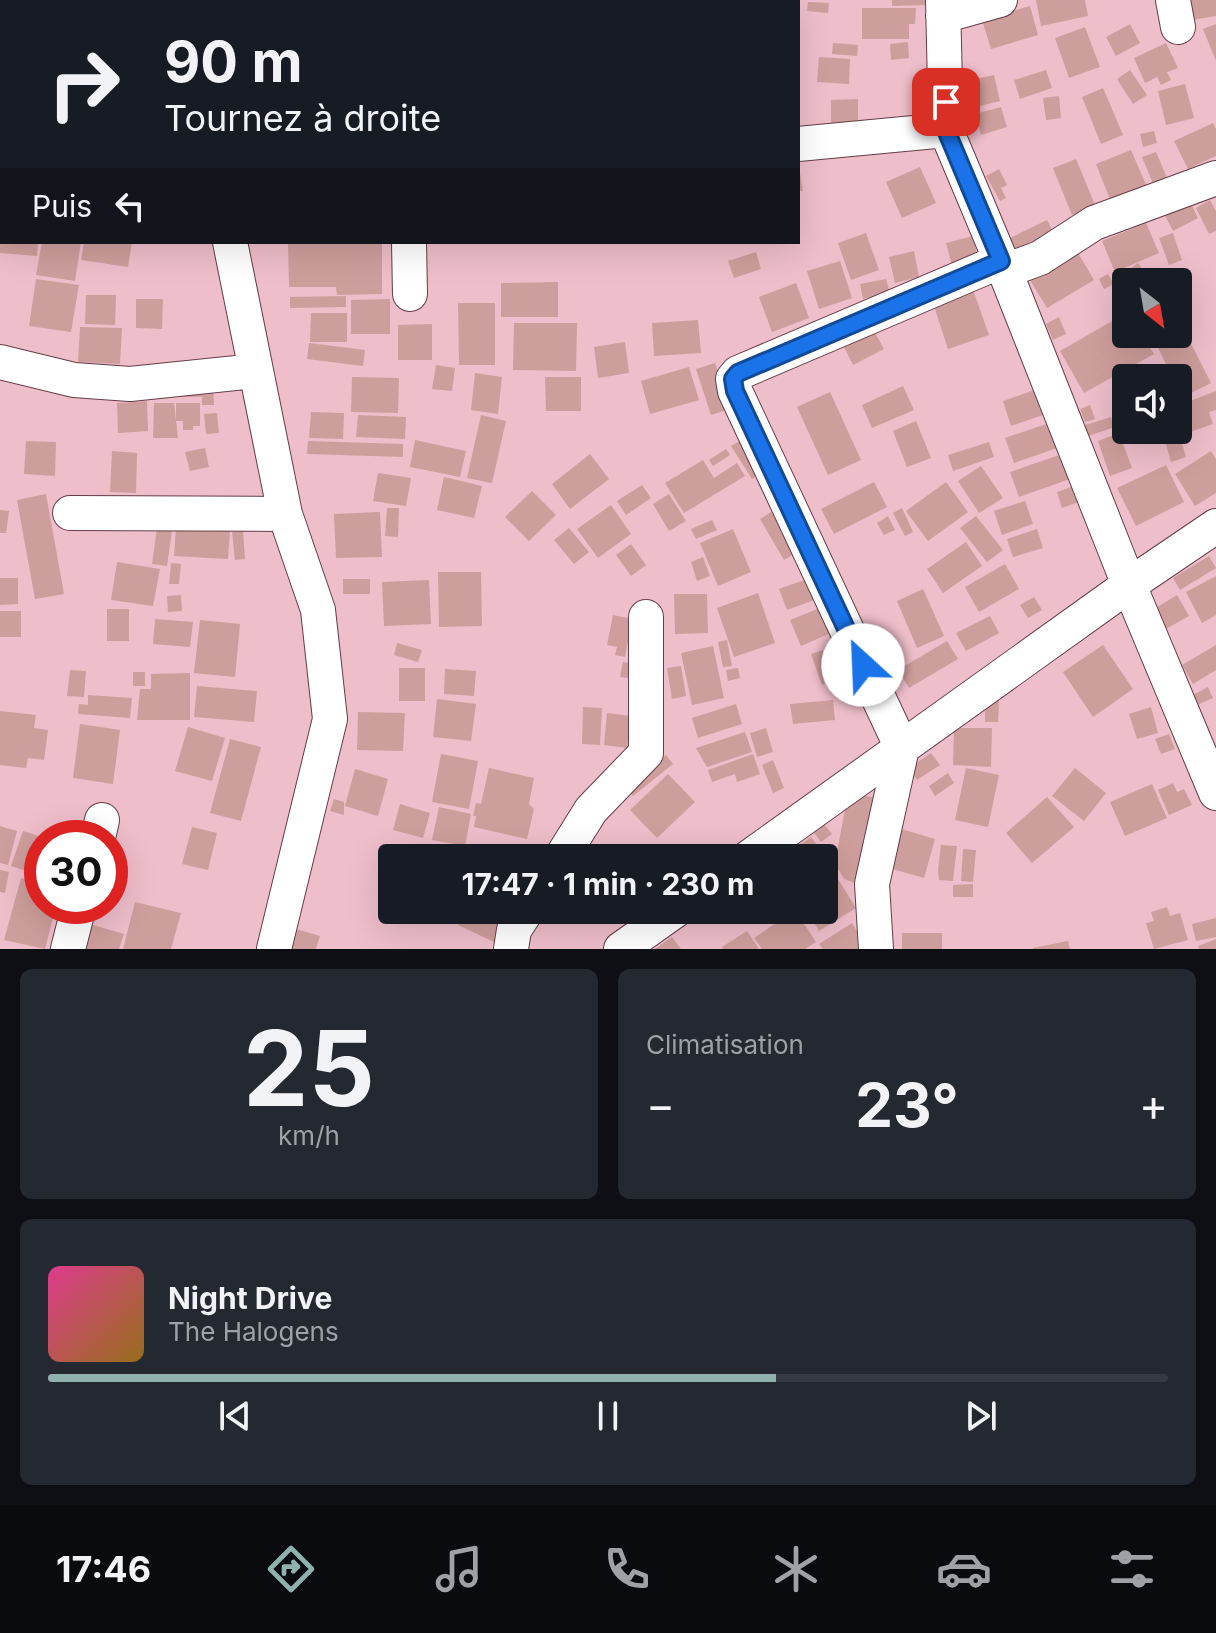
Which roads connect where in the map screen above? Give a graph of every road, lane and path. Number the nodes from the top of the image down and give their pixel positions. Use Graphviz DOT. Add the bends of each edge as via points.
graph roads {
  1 [pos="1000,0"];
  2 [pos="943,8"];
  3 [pos="946,130"];
  4 [pos="800,144"];
  5 [pos="1216,178"];
  6 [pos="230,244"];
  7 [pos="409,244"];
  8 [pos="1003,266"];
  9 [pos="410,294"];
  10 [pos="0,362"];
  11 [pos="256,371"];
  12 [pos="70,513"];
  13 [pos="285,514"];
  14 [pos="1216,526"];
  15 [pos="1129,585"];
  16 [pos="646,617"];
  17 [pos="902,748"];
  18 [pos="1216,793"];
  19 [pos="570,844"];
  20 [pos="768,844"];
  21 [pos="74,924"];
  22 [pos="518,924"];
  23 [pos="656,924"];
  24 [pos="68,949"];
  25 [pos="274,949"];
  26 [pos="511,949"];
  27 [pos="621,949"];
  28 [pos="876,949"];
  1 -- 2 [label="street"];
  2 -- 3 [label="street"];
  3 -- 4 [label="street"];
  3 -- 8 [label="street"];
  5 -- 8 [label="street" via="1094,223 1040,258"];
  6 -- 11 [label="street"];
  7 -- 9 [label="street"];
  8 -- 15 [label="street"];
  8 -- 17 [label="street" via="733,379"];
  10 -- 11 [label="street" via="74,380 130,384"];
  11 -- 13 [label="street"];
  12 -- 13 [label="street"];
  13 -- 25 [label="street" via="318,610 330,719"];
  14 -- 15 [label="street"];
  15 -- 17 [label="street"];
  15 -- 18 [label="street"];
  16 -- 19 [label="street" via="646,753 591,810"];
  17 -- 20 [label="street"];
  17 -- 28 [label="street" via="872,884"];
  21 -- 24 [label="street"];
  22 -- 26 [label="street"];
  23 -- 27 [label="street"];
}
